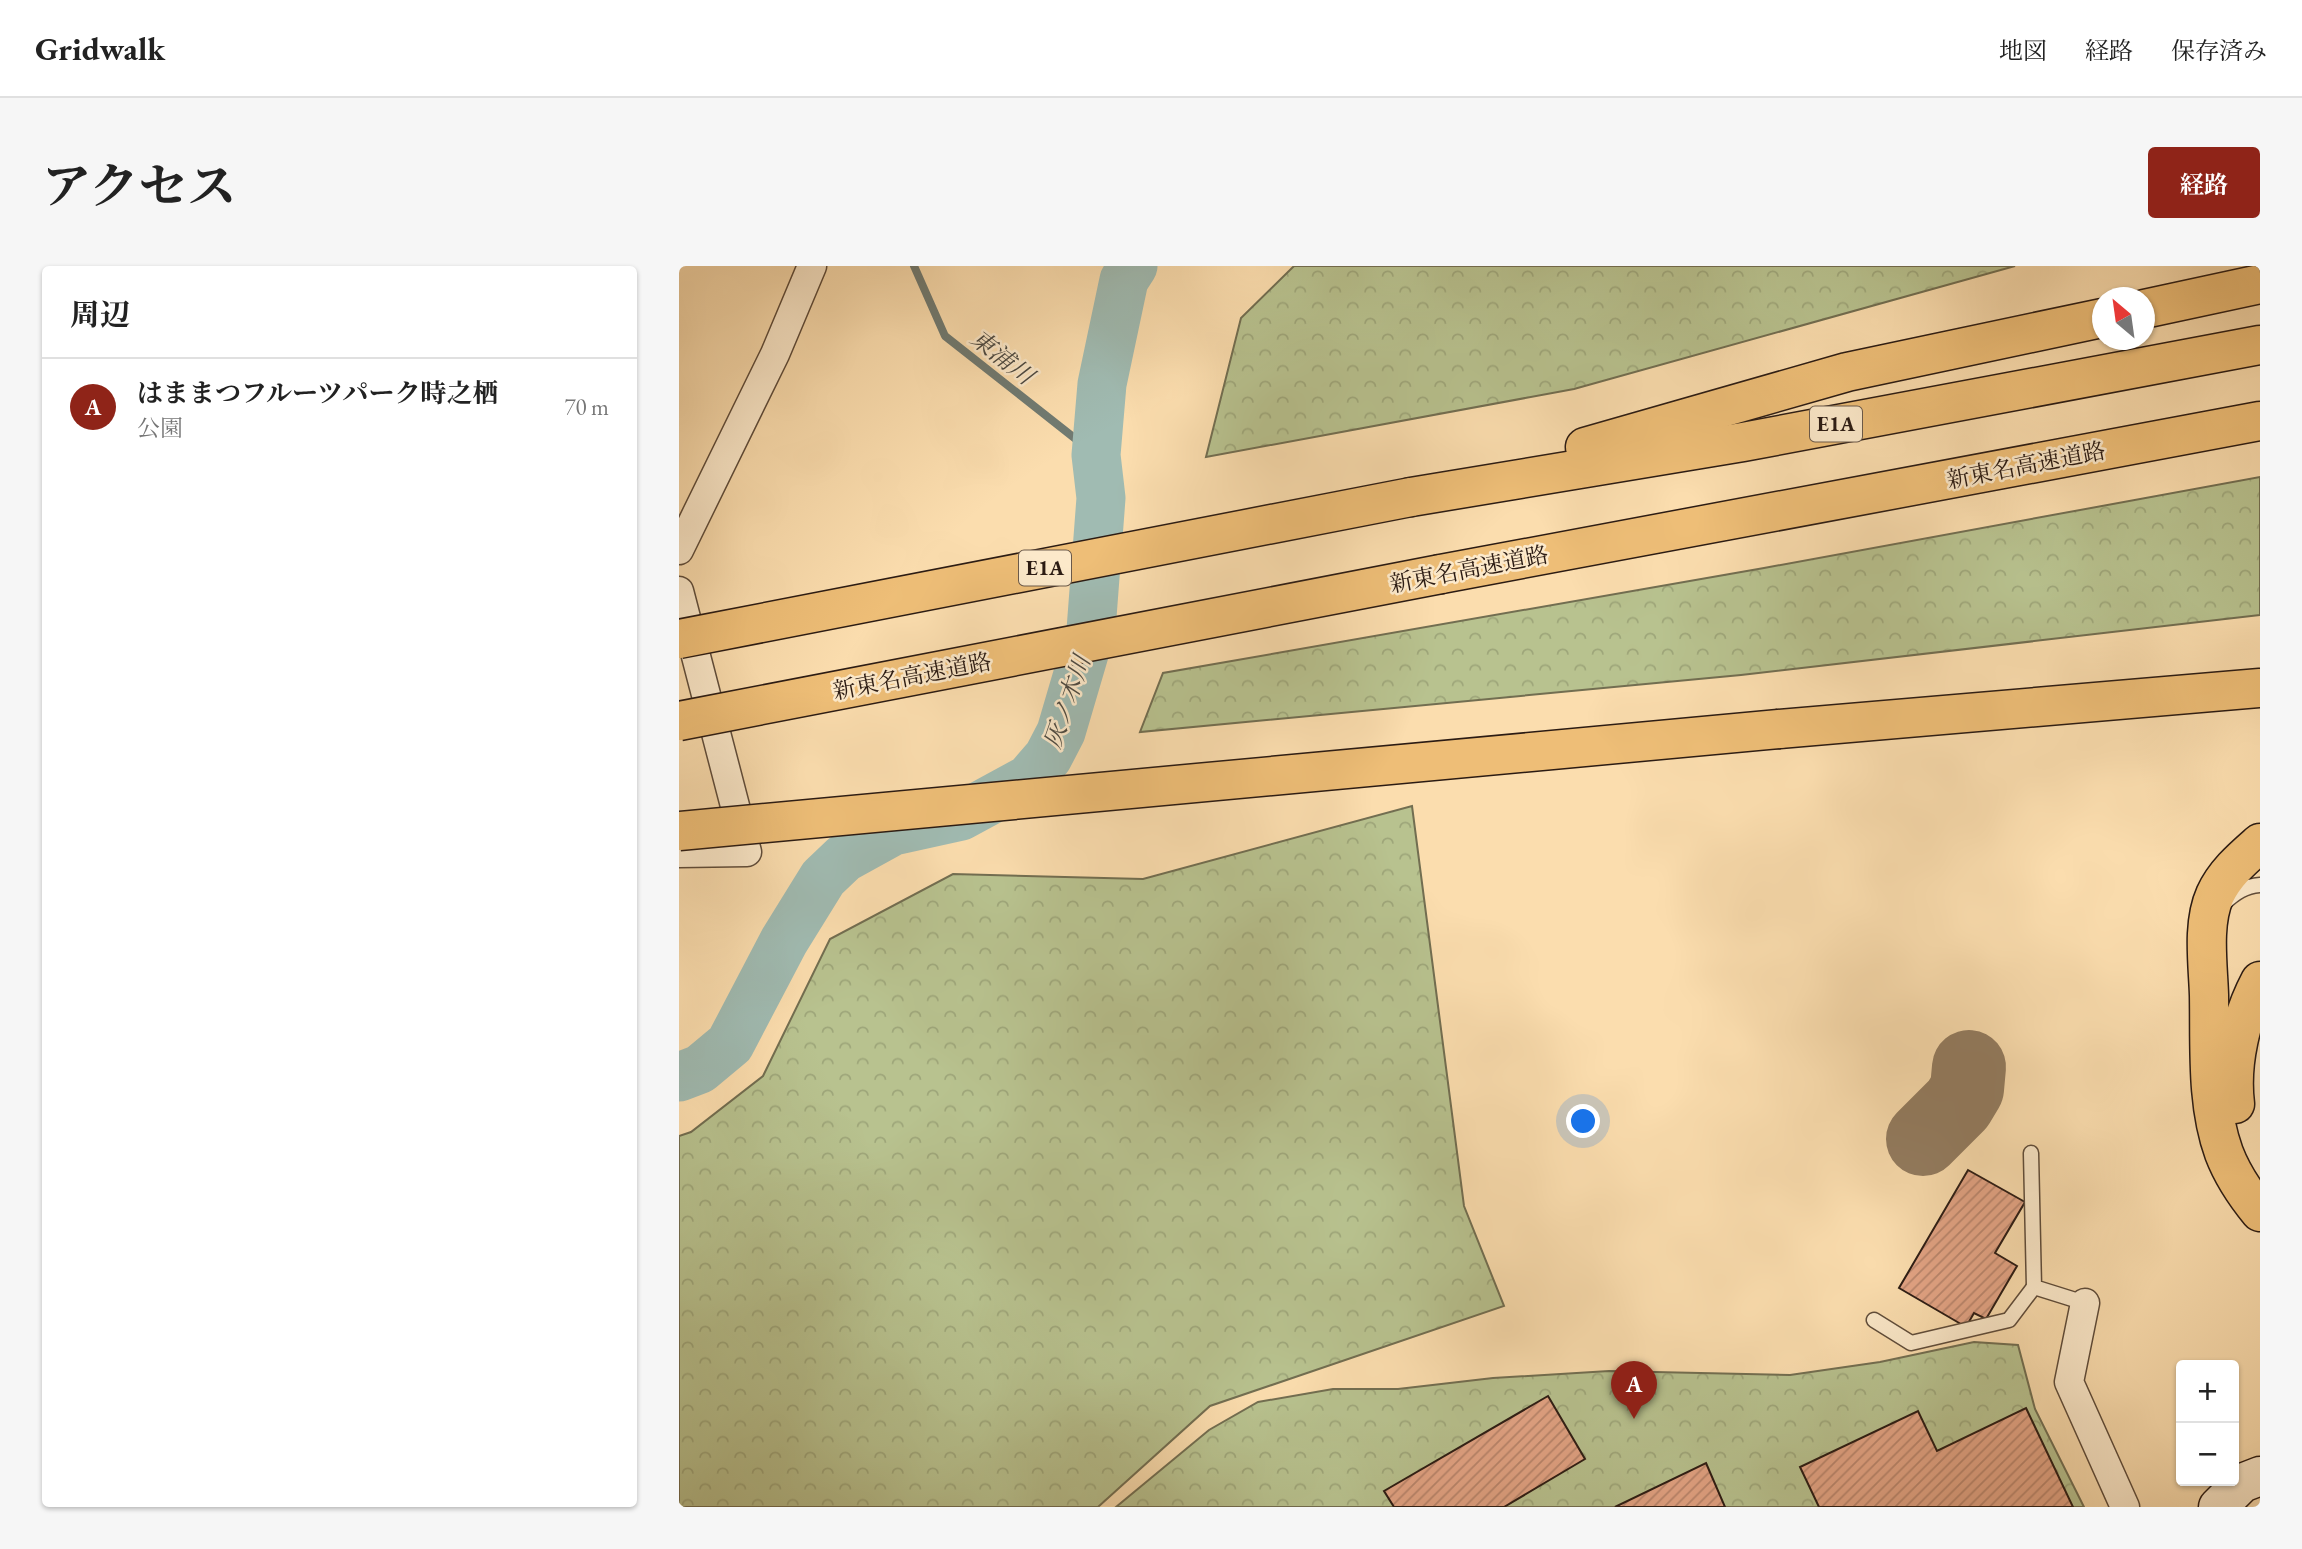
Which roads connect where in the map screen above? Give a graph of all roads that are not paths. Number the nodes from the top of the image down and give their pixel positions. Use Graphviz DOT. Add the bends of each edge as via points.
graph roads {
  1 [pos="812,266"];
  2 [pos="2260,284"];
  3 [pos="2155,307"];
  4 [pos="2092,319"];
  5 [pos="2260,345"];
  6 [pos="2260,421"];
  7 [pos="1411,497"];
  8 [pos="679,550"];
  9 [pos="679,591"];
  10 [pos="679,639"];
  11 [pos="2260,688"];
  12 [pos="679,721"];
  13 [pos="679,831"];
  14 [pos="2260,843"];
  15 [pos="679,853"];
  16 [pos="2260,885"];
  17 [pos="2210,915"];
  18 [pos="2260,981"];
  19 [pos="2031,1153"];
  20 [pos="2260,1175"];
  21 [pos="2260,1212"];
  22 [pos="2034,1287"];
  23 [pos="2085,1303"];
  24 [pos="1874,1320"];
  25 [pos="2260,1476"];
  26 [pos="2125,1507"];
  27 [pos="2218,1507"];
  1 -- 8 [label="street" via="775,354"];
  2 -- 3 [label="highway"];
  4 -- 7 [label="highway" via="1847,372"];
  5 -- 7 [label="highway, E1A" via="1743,442"];
  6 -- 12 [label="highway, 新東名高速道路, bridge"];
  7 -- 10 [label="highway, E1A, bridge"];
  9 -- 15 [label="street" via="747,852"];
  11 -- 13 [label="highway, bridge"];
  14 -- 17 [label="highway" via="2223,880"];
  16 -- 17 [label="lane" via="2238,892"];
  17 -- 21 [label="highway" via="2214,1105 2224,1153"];
  18 -- 20 [label="highway" via="2239,1041 2234,1093 2241,1138"];
  19 -- 22 [label="lane"];
  22 -- 23 [label="lane"];
  22 -- 24 [label="lane" via="2009,1320 1911,1343"];
  23 -- 26 [label="street" via="2069,1382"];
  25 -- 27 [label="street" via="2242,1483"];
}
